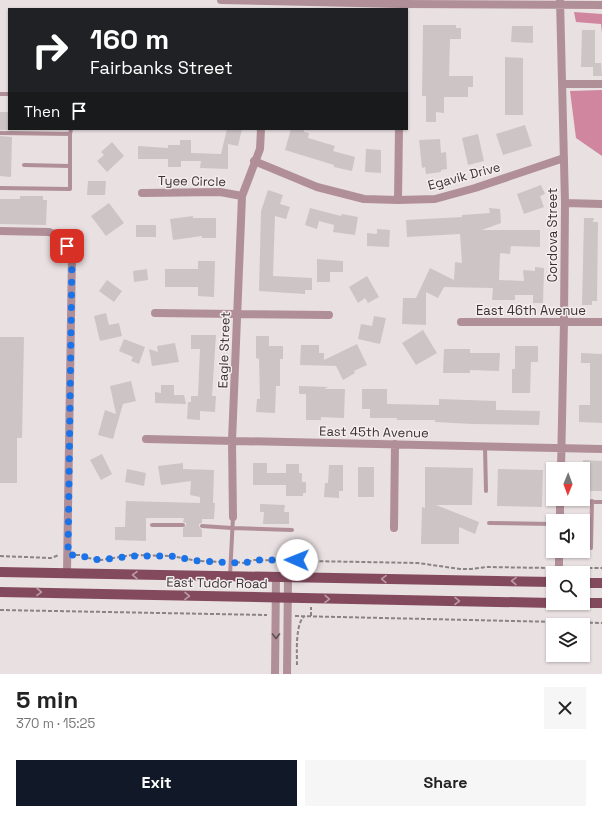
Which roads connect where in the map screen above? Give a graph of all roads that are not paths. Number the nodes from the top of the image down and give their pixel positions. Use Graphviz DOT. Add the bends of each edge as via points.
graph roads {
  1 [pos="221,0"];
  2 [pos="297,1"];
  3 [pos="560,2"];
  4 [pos="266,5"];
  5 [pos="602,5"];
  6 [pos="402,6"];
  7 [pos="562,84"];
  8 [pos="602,84"];
  9 [pos="70,130"];
  10 [pos="261,130"];
  11 [pos="399,130"];
  12 [pos="0,133"];
  13 [pos="70,134"];
  14 [pos="564,158"];
  15 [pos="254,162"];
  16 [pos="24,165"];
  17 [pos="70,166"];
  18 [pos="0,188"];
  19 [pos="142,193"];
  20 [pos="242,196"];
  21 [pos="398,200"];
  22 [pos="565,203"];
  23 [pos="602,204"];
  24 [pos="0,231"];
  25 [pos="155,313"];
  26 [pos="237,314"];
  27 [pos="328,316"];
  28 [pos="564,321"];
  29 [pos="461,322"];
  30 [pos="602,322"];
  31 [pos="146,439"];
  32 [pos="232,441"];
  33 [pos="395,444"];
  34 [pos="486,446"];
  35 [pos="561,448"];
  36 [pos="602,449"];
  37 [pos="561,462"];
  38 [pos="486,491"];
  39 [pos="592,501"];
  40 [pos="602,502"];
  41 [pos="233,517"];
  42 [pos="488,523"];
  43 [pos="546,524"];
  44 [pos="152,525"];
  45 [pos="183,525"];
  46 [pos="202,526"];
  47 [pos="232,528"];
  48 [pos="394,528"];
  49 [pos="292,530"];
  50 [pos="591,548"];
  51 [pos="0,572"];
  52 [pos="67,573"];
  53 [pos="230,576"];
  54 [pos="276,577"];
  55 [pos="288,577"];
  56 [pos="546,582"];
  57 [pos="590,583"];
  58 [pos="602,583"];
  59 [pos="0,592"];
  60 [pos="276,598"];
  61 [pos="288,598"];
  62 [pos="546,602"];
  63 [pos="590,603"];
  64 [pos="602,603"];
  65 [pos="275,674"];
  66 [pos="287,674"];
  1 -- 4 [label="street"];
  2 -- 4 [label="street"];
  2 -- 6 [label="street"];
  3 -- 5 [label="street"];
  3 -- 6 [label="street"];
  3 -- 7 [label="street, Cordova Street"];
  7 -- 8 [label="street"];
  7 -- 14 [label="street, Cordova Street"];
  9 -- 13 [label="lane"];
  10 -- 15 [label="street, Eagle Street" via="260,149"];
  11 -- 21 [label="street"];
  12 -- 13 [label="lane"];
  13 -- 17 [label="lane"];
  14 -- 21 [label="street, Egavik Drive" via="435,199"];
  14 -- 22 [label="street, Cordova Street"];
  15 -- 20 [label="street, Eagle Street"];
  15 -- 21 [label="street, Egavik Drive" via="317,187 364,199"];
  16 -- 17 [label="lane"];
  17 -- 18 [label="lane" via="70,189"];
  19 -- 20 [label="street, Tyee Circle" via="220,192"];
  20 -- 26 [label="street, Eagle Street"];
  22 -- 23 [label="street"];
  22 -- 28 [label="street, Cordova Street"];
  24 -- 52 [label="street" via="49,232 62,237 72,254"];
  25 -- 26 [label="street"];
  26 -- 27 [label="street"];
  26 -- 32 [label="street, Eagle Street"];
  28 -- 29 [label="street, East 46th Avenue"];
  28 -- 30 [label="street, East 46th Avenue"];
  28 -- 35 [label="street, Cordova Street"];
  31 -- 32 [label="street, East 45th Avenue"];
  32 -- 33 [label="street, East 45th Avenue"];
  32 -- 41 [label="street, Eagle Street"];
  33 -- 34 [label="street, East 45th Avenue"];
  33 -- 48 [label="street"];
  34 -- 35 [label="street, East 45th Avenue"];
  34 -- 38 [label="lane"];
  35 -- 36 [label="street, East 45th Avenue"];
  35 -- 37 [label="street, Cordova Street"];
  39 -- 40 [label="lane"];
  39 -- 50 [label="lane"];
  41 -- 47 [label="lane, Eagle Street"];
  42 -- 43 [label="lane"];
  44 -- 45 [label="lane"];
  46 -- 47 [label="lane"];
  47 -- 49 [label="lane"];
  47 -- 53 [label="lane, Eagle Street"];
  51 -- 52 [label="main road, East Tudor Road"];
  53 -- 52 [label="main road, East Tudor Road, one-way"];
  53 -- 54 [label="main road, East Tudor Road"];
  54 -- 55 [label="main road, East Tudor Road"];
  54 -- 60 [label="street"];
  56 -- 55 [label="main road, East Tudor Road, one-way"];
  55 -- 61 [label="street"];
  57 -- 58 [label="main road"];
  59 -- 60 [label="main road, East Tudor Road, one-way"];
  60 -- 61 [label="main road, East Tudor Road"];
  60 -- 65 [label="street, one-way"];
  61 -- 62 [label="main road, East Tudor Road, one-way"];
  61 -- 66 [label="street"];
  63 -- 64 [label="main road"];
}
